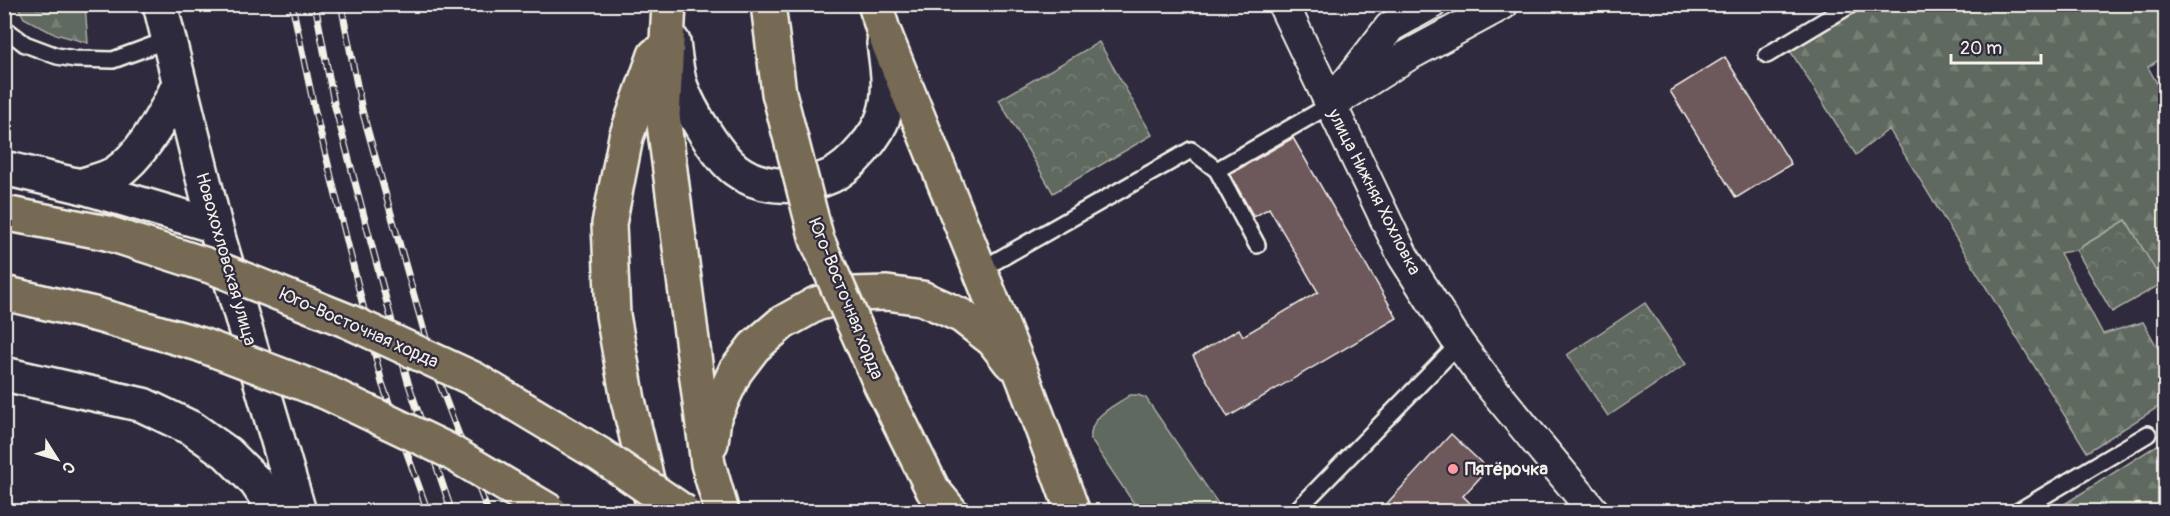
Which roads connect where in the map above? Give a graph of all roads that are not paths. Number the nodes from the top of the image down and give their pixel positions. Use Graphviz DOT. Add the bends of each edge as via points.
graph roads {
  1 [pos="160,4"];
  2 [pos="768,4"];
  3 [pos="1283,4"];
  4 [pos="1431,4"];
  5 [pos="1503,4"];
  6 [pos="1852,4"];
  7 [pos="669,11"];
  8 [pos="879,17"];
  9 [pos="4,28"];
  10 [pos="170,39"];
  11 [pos="1767,55"];
  12 [pos="179,84"];
  13 [pos="1330,105"];
  14 [pos="4,168"];
  15 [pos="1217,170"];
  16 [pos="80,186"];
  17 [pos="4,213"];
  18 [pos="215,226"];
  19 [pos="1257,245"];
  20 [pos="996,261"];
  21 [pos="4,293"];
  22 [pos="1459,344"];
  23 [pos="4,374"];
  24 [pos="1023,380"];
  25 [pos="2148,434"];
  26 [pos="708,464"];
  27 [pos="943,504"];
  28 [pos="276,512"];
  29 [pos="299,512"];
  30 [pos="551,512"];
  31 [pos="655,512"];
  32 [pos="684,512"];
  33 [pos="722,512"];
  34 [pos="1073,512"];
  35 [pos="1295,512"];
  36 [pos="1594,512"];
  37 [pos="2017,512"];
  1 -- 10 [label="street, Новохохловская улица"];
  2 -- 27 [label="main road, Юго-Восточная хорда, bridge" via="779,93 817,240 881,386"];
  3 -- 13 [label="street, улица Нижняя Хохловка"];
  4 -- 13 [label="street" via="1390,27"];
  5 -- 13 [label="street" via="1407,56"];
  6 -- 11 [label="lane"];
  7 -- 8 [label="street" via="681,86 719,153 750,179 778,185 804,185 833,175 872,138 884,116 889,86"];
  7 -- 26 [label="main road" via="663,116"];
  7 -- 31 [label="main road" via="627,137 609,224 613,315 628,400"];
  8 -- 24 [label="main road"];
  9 -- 10 [label="lane" via="25,44 75,59 113,60"];
  10 -- 12 [label="street, Новохохловская улица"];
  12 -- 16 [label="street" via="142,147 116,173"];
  12 -- 18 [label="street, Новохохловская улица"];
  13 -- 15 [label="lane"];
  13 -- 22 [label="street, улица Нижняя Хохловка" via="1403,256"];
  14 -- 16 [label="street"];
  15 -- 19 [label="lane"];
  15 -- 20 [label="lane" via="1191,150"];
  16 -- 18 [label="street"];
  17 -- 32 [label="main road, Юго-Восточная хорда, bridge" via="118,236 213,267 348,321 474,379 599,454"];
  18 -- 29 [label="street, Новохохловская улица"];
  21 -- 30 [label="main road, bridge" via="199,344 328,393 447,450"];
  22 -- 35 [label="lane"];
  22 -- 36 [label="street, улица Нижняя Хохловка"];
  23 -- 28 [label="street" via="143,405 193,429 235,460"];
  24 -- 26 [label="main road" via="993,340 962,316 922,298 887,292 853,294 799,313 754,347 735,372 714,417"];
  24 -- 34 [label="main road"];
  25 -- 37 [label="lane"];
  26 -- 33 [label="main road"];
}
